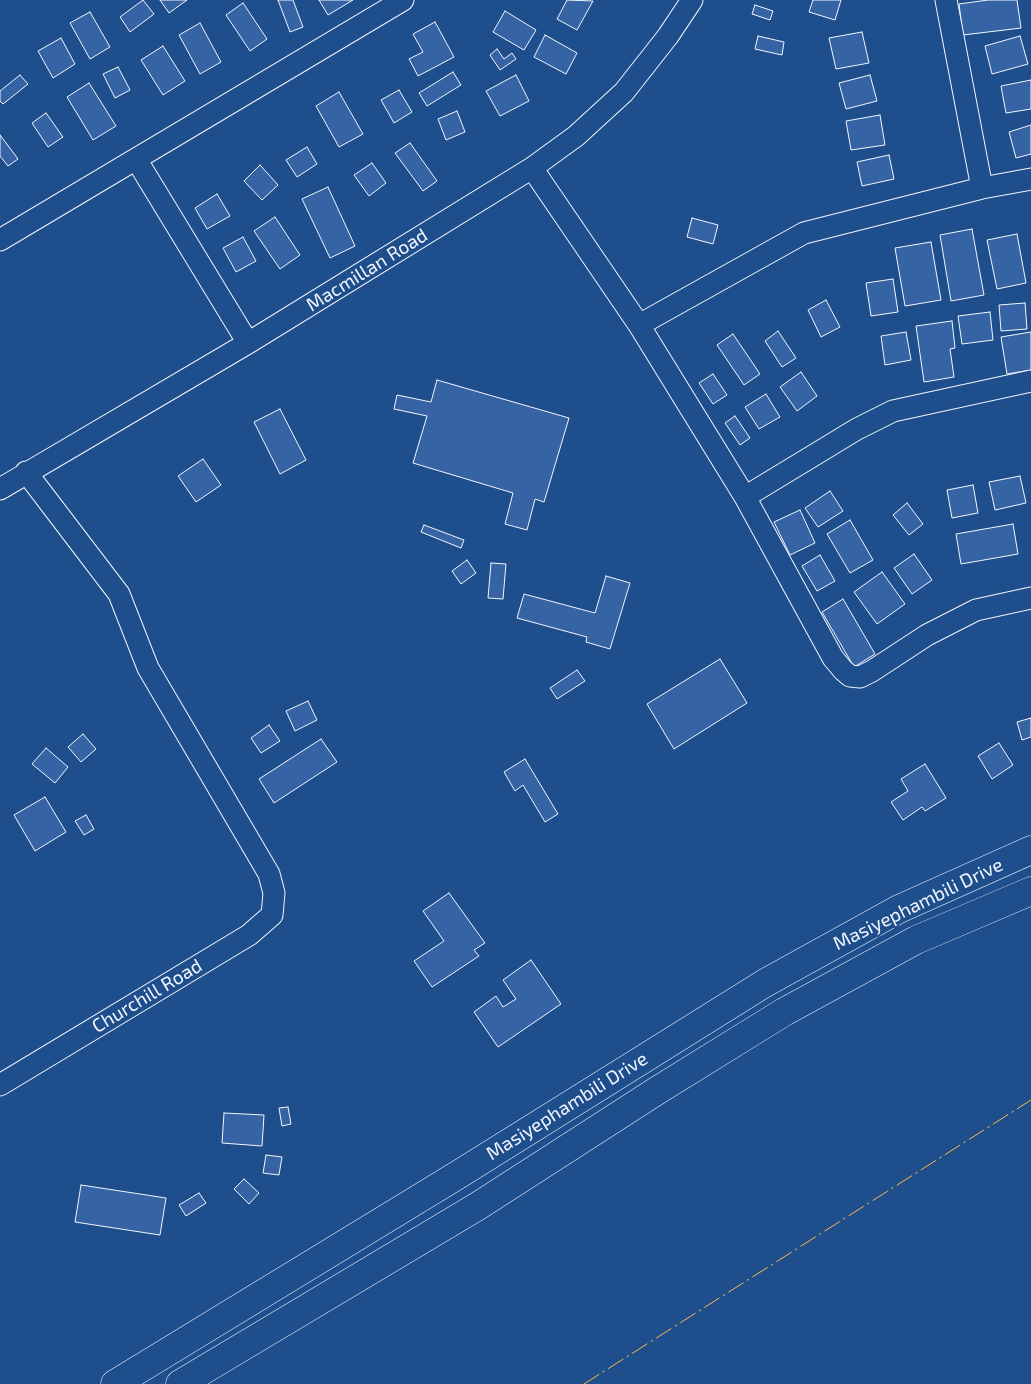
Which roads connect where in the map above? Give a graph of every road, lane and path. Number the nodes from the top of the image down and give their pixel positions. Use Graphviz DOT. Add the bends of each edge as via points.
graph roads {
  1 [pos="403,0"];
  2 [pos="692,0"];
  3 [pos="946,0"];
  4 [pos="136,159"];
  5 [pos="532,168"];
  6 [pos="1031,179"];
  7 [pos="982,188"];
  8 [pos="0,240"];
  9 [pos="639,325"];
  10 [pos="248,343"];
  11 [pos="1031,381"];
  12 [pos="26,472"];
  13 [pos="0,489"];
  14 [pos="744,497"];
  15 [pos="1031,598"];
  16 [pos="1031,850"];
  17 [pos="1031,891"];
  18 [pos="0,1084"];
  19 [pos="115,1384"];
  20 [pos="180,1384"];
  1 -- 4 [label="street"];
  2 -- 5 [label="street, Macmillan Road" via="624,92 576,136"];
  3 -- 7 [label="street"];
  4 -- 8 [label="street"];
  4 -- 10 [label="street"];
  5 -- 9 [label="street"];
  5 -- 10 [label="street, Macmillan Road"];
  6 -- 7 [label="street"];
  7 -- 9 [label="street" via="804,234"];
  9 -- 14 [label="street"];
  10 -- 12 [label="street, Macmillan Road"];
  11 -- 14 [label="street" via="893,411"];
  12 -- 13 [label="street, Macmillan Road"];
  12 -- 18 [label="street, Churchill Road" via="118,594 148,668 269,874 274,893 272,915 249,935"];
  14 -- 15 [label="street" via="833,658 850,676 860,677 872,672 927,634 976,610"];
  16 -- 19 [label="main road, Masiyephambili Drive" via="899,909 765,983"];
  17 -- 20 [label="main road, Masiyephambili Drive" via="916,940 784,1012 478,1206"];
}
